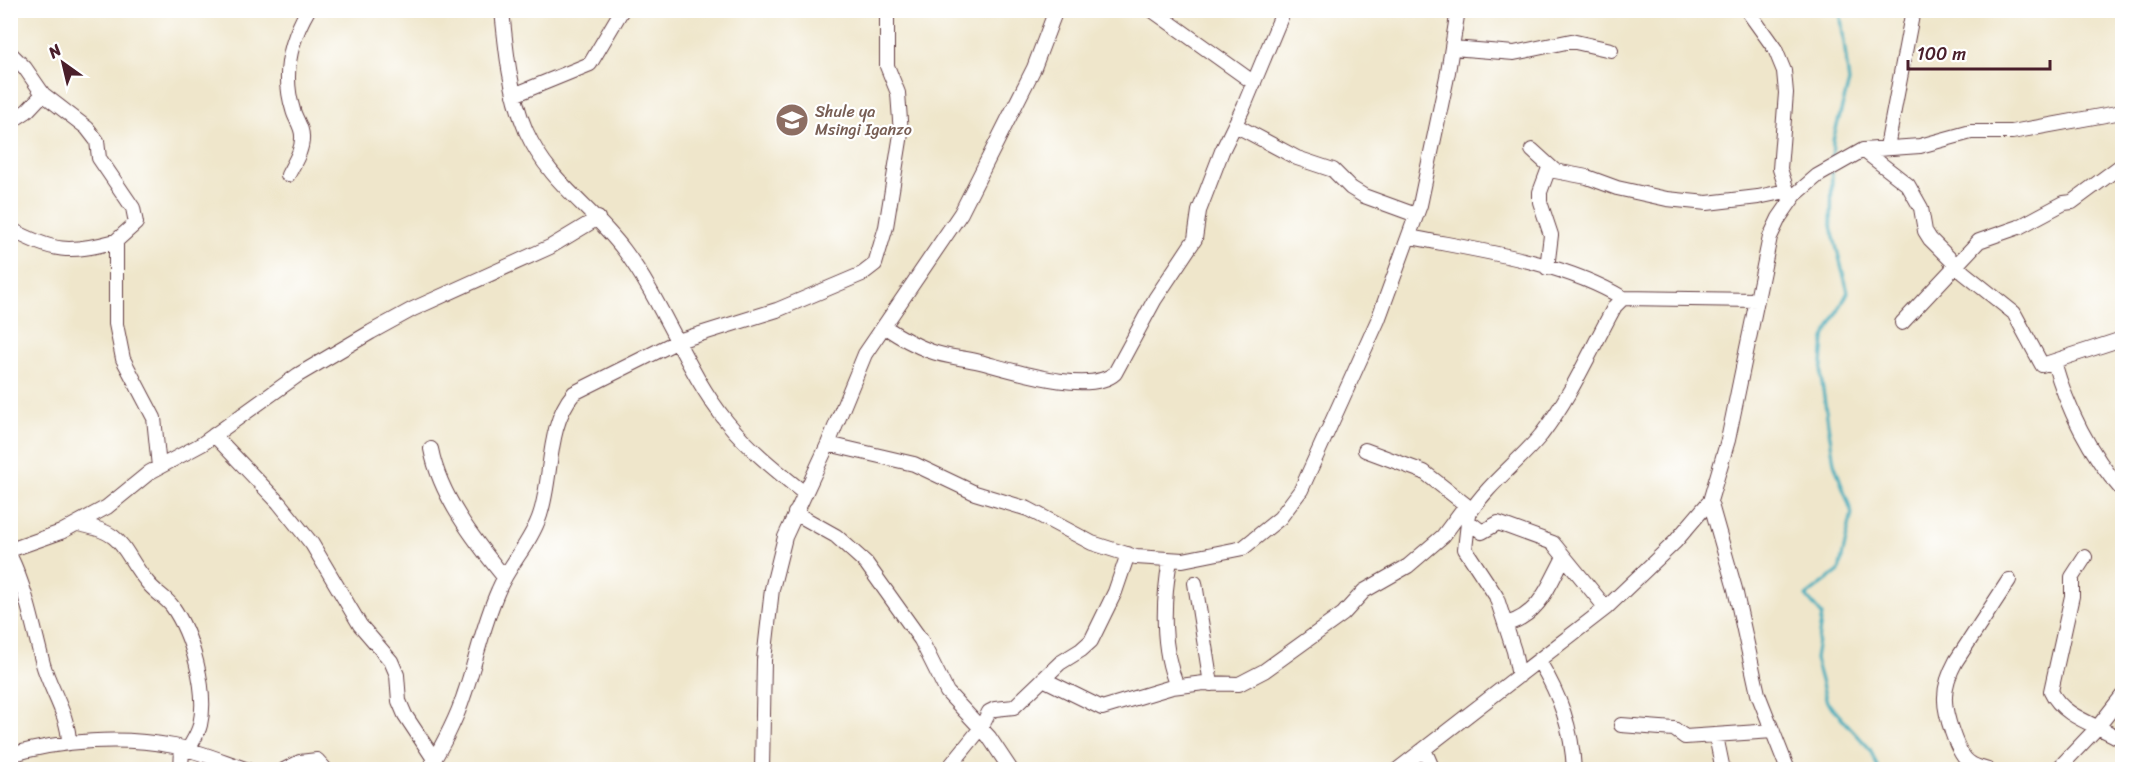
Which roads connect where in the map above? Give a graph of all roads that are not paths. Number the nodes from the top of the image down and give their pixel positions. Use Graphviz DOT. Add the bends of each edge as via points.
graph roads {
  1 [pos="308,10"];
  2 [pos="502,10"];
  3 [pos="622,10"];
  4 [pos="887,10"];
  5 [pos="1056,10"];
  6 [pos="1152,10"];
  7 [pos="1284,10"];
  8 [pos="1458,10"];
  9 [pos="1747,10"];
  10 [pos="1913,10"];
  11 [pos="1453,48"];
  12 [pos="1611,50"];
  13 [pos="10,53"];
  14 [pos="1254,83"];
  15 [pos="43,94"];
  16 [pos="514,95"];
  17 [pos="2122,112"];
  18 [pos="10,122"];
  19 [pos="1235,125"];
  20 [pos="1887,147"];
  21 [pos="1533,150"];
  22 [pos="1863,150"];
  23 [pos="2122,165"];
  24 [pos="1549,168"];
  25 [pos="288,175"];
  26 [pos="1788,196"];
  27 [pos="1416,215"];
  28 [pos="598,218"];
  29 [pos="10,229"];
  30 [pos="1410,237"];
  31 [pos="116,241"];
  32 [pos="1956,264"];
  33 [pos="1547,268"];
  34 [pos="1623,298"];
  35 [pos="1757,300"];
  36 [pos="1902,323"];
  37 [pos="885,327"];
  38 [pos="2122,339"];
  39 [pos="678,341"];
  40 [pos="2054,362"];
  41 [pos="214,435"];
  42 [pos="828,444"];
  43 [pos="431,449"];
  44 [pos="1365,450"];
  45 [pos="159,467"];
  46 [pos="2122,490"];
  47 [pos="804,493"];
  48 [pos="1710,501"];
  49 [pos="795,513"];
  50 [pos="1468,513"];
  51 [pos="78,524"];
  52 [pos="10,550"];
  53 [pos="1128,554"];
  54 [pos="10,556"];
  55 [pos="1564,557"];
  56 [pos="2085,557"];
  57 [pos="1170,560"];
  58 [pos="504,577"];
  59 [pos="2008,580"];
  60 [pos="16,582"];
  61 [pos="1195,583"];
  62 [pos="1606,608"];
  63 [pos="1506,624"];
  64 [pos="1539,661"];
  65 [pos="1519,676"];
  66 [pos="1043,680"];
  67 [pos="1211,684"];
  68 [pos="1177,686"];
  69 [pos="2122,696"];
  70 [pos="1621,725"];
  71 [pos="981,728"];
  72 [pos="2097,728"];
  73 [pos="1773,731"];
  74 [pos="1716,736"];
  75 [pos="2122,740"];
  76 [pos="69,743"];
  77 [pos="185,749"];
  78 [pos="1424,749"];
  79 [pos="10,755"];
  80 [pos="431,764"];
  81 [pos="181,770"];
  82 [pos="248,770"];
  83 [pos="284,770"];
  84 [pos="326,770"];
  85 [pos="762,770"];
  86 [pos="947,770"];
  87 [pos="1011,770"];
  88 [pos="1397,770"];
  89 [pos="1433,770"];
  90 [pos="1574,770"];
  91 [pos="1724,770"];
  92 [pos="1788,770"];
  93 [pos="1988,770"];
  94 [pos="2057,770"];
  1 -- 25 [label="street" via="289,57 292,108 302,145"];
  2 -- 16 [label="street"];
  3 -- 16 [label="street" via="590,64"];
  4 -- 39 [label="street" via="887,66 898,93 901,134 886,227 875,264 862,274 777,310"];
  5 -- 37 [label="street" via="1034,68 961,213"];
  6 -- 14 [label="street"];
  7 -- 14 [label="street"];
  8 -- 11 [label="street"];
  9 -- 26 [label="street" via="1775,49 1784,71 1780,169"];
  10 -- 20 [label="street"];
  11 -- 12 [label="street" via="1514,52 1571,41"];
  11 -- 27 [label="street"];
  13 -- 15 [label="street"];
  14 -- 19 [label="street"];
  15 -- 18 [label="street"];
  15 -- 31 [label="street" via="87,128 96,141 99,158 133,208 136,223"];
  16 -- 28 [label="street" via="526,131 548,170"];
  17 -- 20 [label="street" via="2012,132 1971,132 1920,146"];
  19 -- 27 [label="street" via="1289,154 1333,170 1364,196"];
  19 -- 37 [label="street" via="1199,211 1195,238 1109,378 1076,381 1015,371 933,352"];
  20 -- 22 [label="street"];
  21 -- 24 [label="street"];
  22 -- 26 [label="street"];
  22 -- 32 [label="street" via="1908,185 1921,208 1925,231"];
  23 -- 32 [label="street" via="2072,201 2013,230 1979,241"];
  24 -- 26 [label="street" via="1617,188 1707,203"];
  24 -- 33 [label="street" via="1540,192 1551,235"];
  26 -- 35 [label="street" via="1770,237"];
  27 -- 30 [label="street"];
  28 -- 39 [label="street" via="639,272"];
  28 -- 41 [label="street" via="550,247 371,332 298,375"];
  29 -- 31 [label="street" via="60,250"];
  30 -- 33 [label="street"];
  30 -- 57 [label="street" via="1378,320 1300,490 1280,518 1243,548 1205,558"];
  31 -- 45 [label="street" via="118,339 127,368 154,418"];
  32 -- 36 [label="street"];
  32 -- 40 [label="street" via="2019,319 2042,364"];
  33 -- 34 [label="street" via="1597,284"];
  34 -- 35 [label="street"];
  34 -- 50 [label="street" via="1547,426"];
  35 -- 48 [label="street" via="1728,440"];
  37 -- 42 [label="street" via="865,354"];
  38 -- 40 [label="street"];
  39 -- 47 [label="street" via="726,420 765,461"];
  39 -- 58 [label="street" via="577,391 563,406 540,516"];
  40 -- 46 [label="street" via="2073,414"];
  41 -- 45 [label="street"];
  41 -- 80 [label="street" via="312,543 360,625 391,661 397,675 399,701"];
  42 -- 47 [label="street"];
  42 -- 53 [label="street" via="914,464 981,495 1028,509 1092,543"];
  43 -- 58 [label="street" via="458,512"];
  44 -- 50 [label="street" via="1424,472"];
  45 -- 51 [label="street"];
  47 -- 49 [label="street"];
  48 -- 62 [label="street" via="1675,542"];
  48 -- 73 [label="street" via="1735,589 1758,694"];
  49 -- 71 [label="street" via="836,537 866,563 921,640 947,692"];
  49 -- 85 [label="street" via="779,553 769,610"];
  50 -- 55 [label="street" via="1482,532 1498,523 1544,538 1559,548"];
  50 -- 63 [label="street" via="1465,549 1491,586"];
  50 -- 67 [label="street" via="1408,566 1364,591 1342,615 1279,661 1239,684"];
  51 -- 52 [label="street"];
  51 -- 77 [label="street" via="104,530 128,550 148,584 168,601 183,624 198,668 201,723"];
  53 -- 57 [label="street"];
  53 -- 66 [label="street" via="1091,641"];
  54 -- 60 [label="street"];
  55 -- 62 [label="street"];
  55 -- 63 [label="street" via="1533,610 1525,618"];
  56 -- 72 [label="street" via="2072,577 2052,691 2062,705"];
  57 -- 68 [label="street" via="1167,642"];
  58 -- 80 [label="street" via="485,623 458,713"];
  59 -- 93 [label="street" via="1956,661 1945,692 1946,709 1962,755"];
  60 -- 76 [label="street" via="67,725"];
  61 -- 67 [label="street"];
  62 -- 64 [label="street"];
  63 -- 65 [label="street"];
  64 -- 65 [label="street"];
  64 -- 90 [label="street" via="1567,717"];
  65 -- 78 [label="street"];
  66 -- 68 [label="street" via="1102,708"];
  66 -- 71 [label="street" via="1014,707 989,712"];
  67 -- 68 [label="street"];
  69 -- 72 [label="street"];
  70 -- 74 [label="street" via="1674,729 1685,737"];
  71 -- 86 [label="street"];
  71 -- 87 [label="street"];
  72 -- 75 [label="street"];
  72 -- 94 [label="street"];
  73 -- 74 [label="street"];
  73 -- 92 [label="street"];
  74 -- 91 [label="street"];
  76 -- 77 [label="street" via="136,742"];
  76 -- 79 [label="street"];
  77 -- 81 [label="street"];
  77 -- 82 [label="street"];
  78 -- 88 [label="street"];
  78 -- 89 [label="street"];
  83 -- 84 [label="street" via="300,762 317,760"];
}
